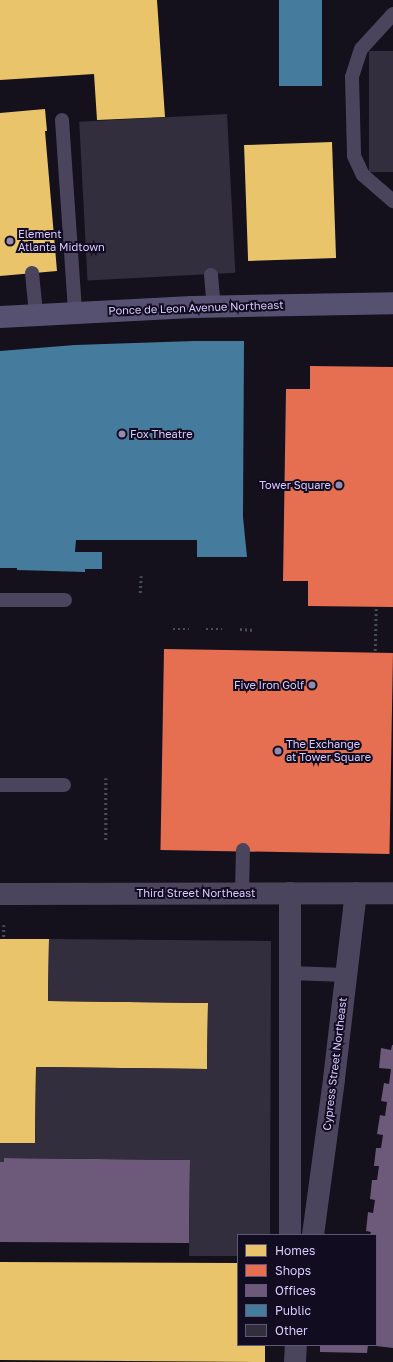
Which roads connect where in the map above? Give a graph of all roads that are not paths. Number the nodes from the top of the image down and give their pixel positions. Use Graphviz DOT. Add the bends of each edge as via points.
graph roads {
  1 [pos="393,14"];
  2 [pos="62,120"];
  3 [pos="393,200"];
  4 [pos="32,273"];
  5 [pos="211,274"];
  6 [pos="393,303"];
  7 [pos="214,306"];
  8 [pos="75,312"];
  9 [pos="36,314"];
  10 [pos="0,317"];
  11 [pos="0,600"];
  12 [pos="65,600"];
  13 [pos="0,785"];
  14 [pos="64,785"];
  15 [pos="243,850"];
  16 [pos="242,893"];
  17 [pos="290,893"];
  18 [pos="356,893"];
  19 [pos="393,893"];
  20 [pos="0,894"];
  21 [pos="289,973"];
  22 [pos="346,975"];
  23 [pos="290,1234"];
  24 [pos="313,1234"];
  25 [pos="296,1346"];
  26 [pos="295,1362"];
  1 -- 3 [label="lane" via="361,49 352,85 354,156 364,175"];
  2 -- 8 [label="lane"];
  4 -- 9 [label="lane"];
  5 -- 7 [label="lane"];
  6 -- 7 [label="main road, Ponce de Leon Avenue Northeast"];
  7 -- 8 [label="main road, Ponce de Leon Avenue Northeast"];
  8 -- 9 [label="main road, Ponce de Leon Avenue Northeast"];
  9 -- 10 [label="main road, Ponce de Leon Avenue Northeast"];
  11 -- 12 [label="lane"];
  13 -- 14 [label="lane"];
  15 -- 16 [label="lane"];
  16 -- 17 [label="street, Third Street Northeast"];
  16 -- 20 [label="street, Third Street Northeast"];
  17 -- 18 [label="street, Third Street Northeast"];
  17 -- 21 [label="street"];
  18 -- 19 [label="street, Third Street Northeast"];
  18 -- 22 [label="street, Cypress Street Northeast"];
  21 -- 22 [label="lane"];
  21 -- 23 [label="street"];
  22 -- 24 [label="street, Cypress Street Northeast"];
  25 -- 26 [label="street"];
}
